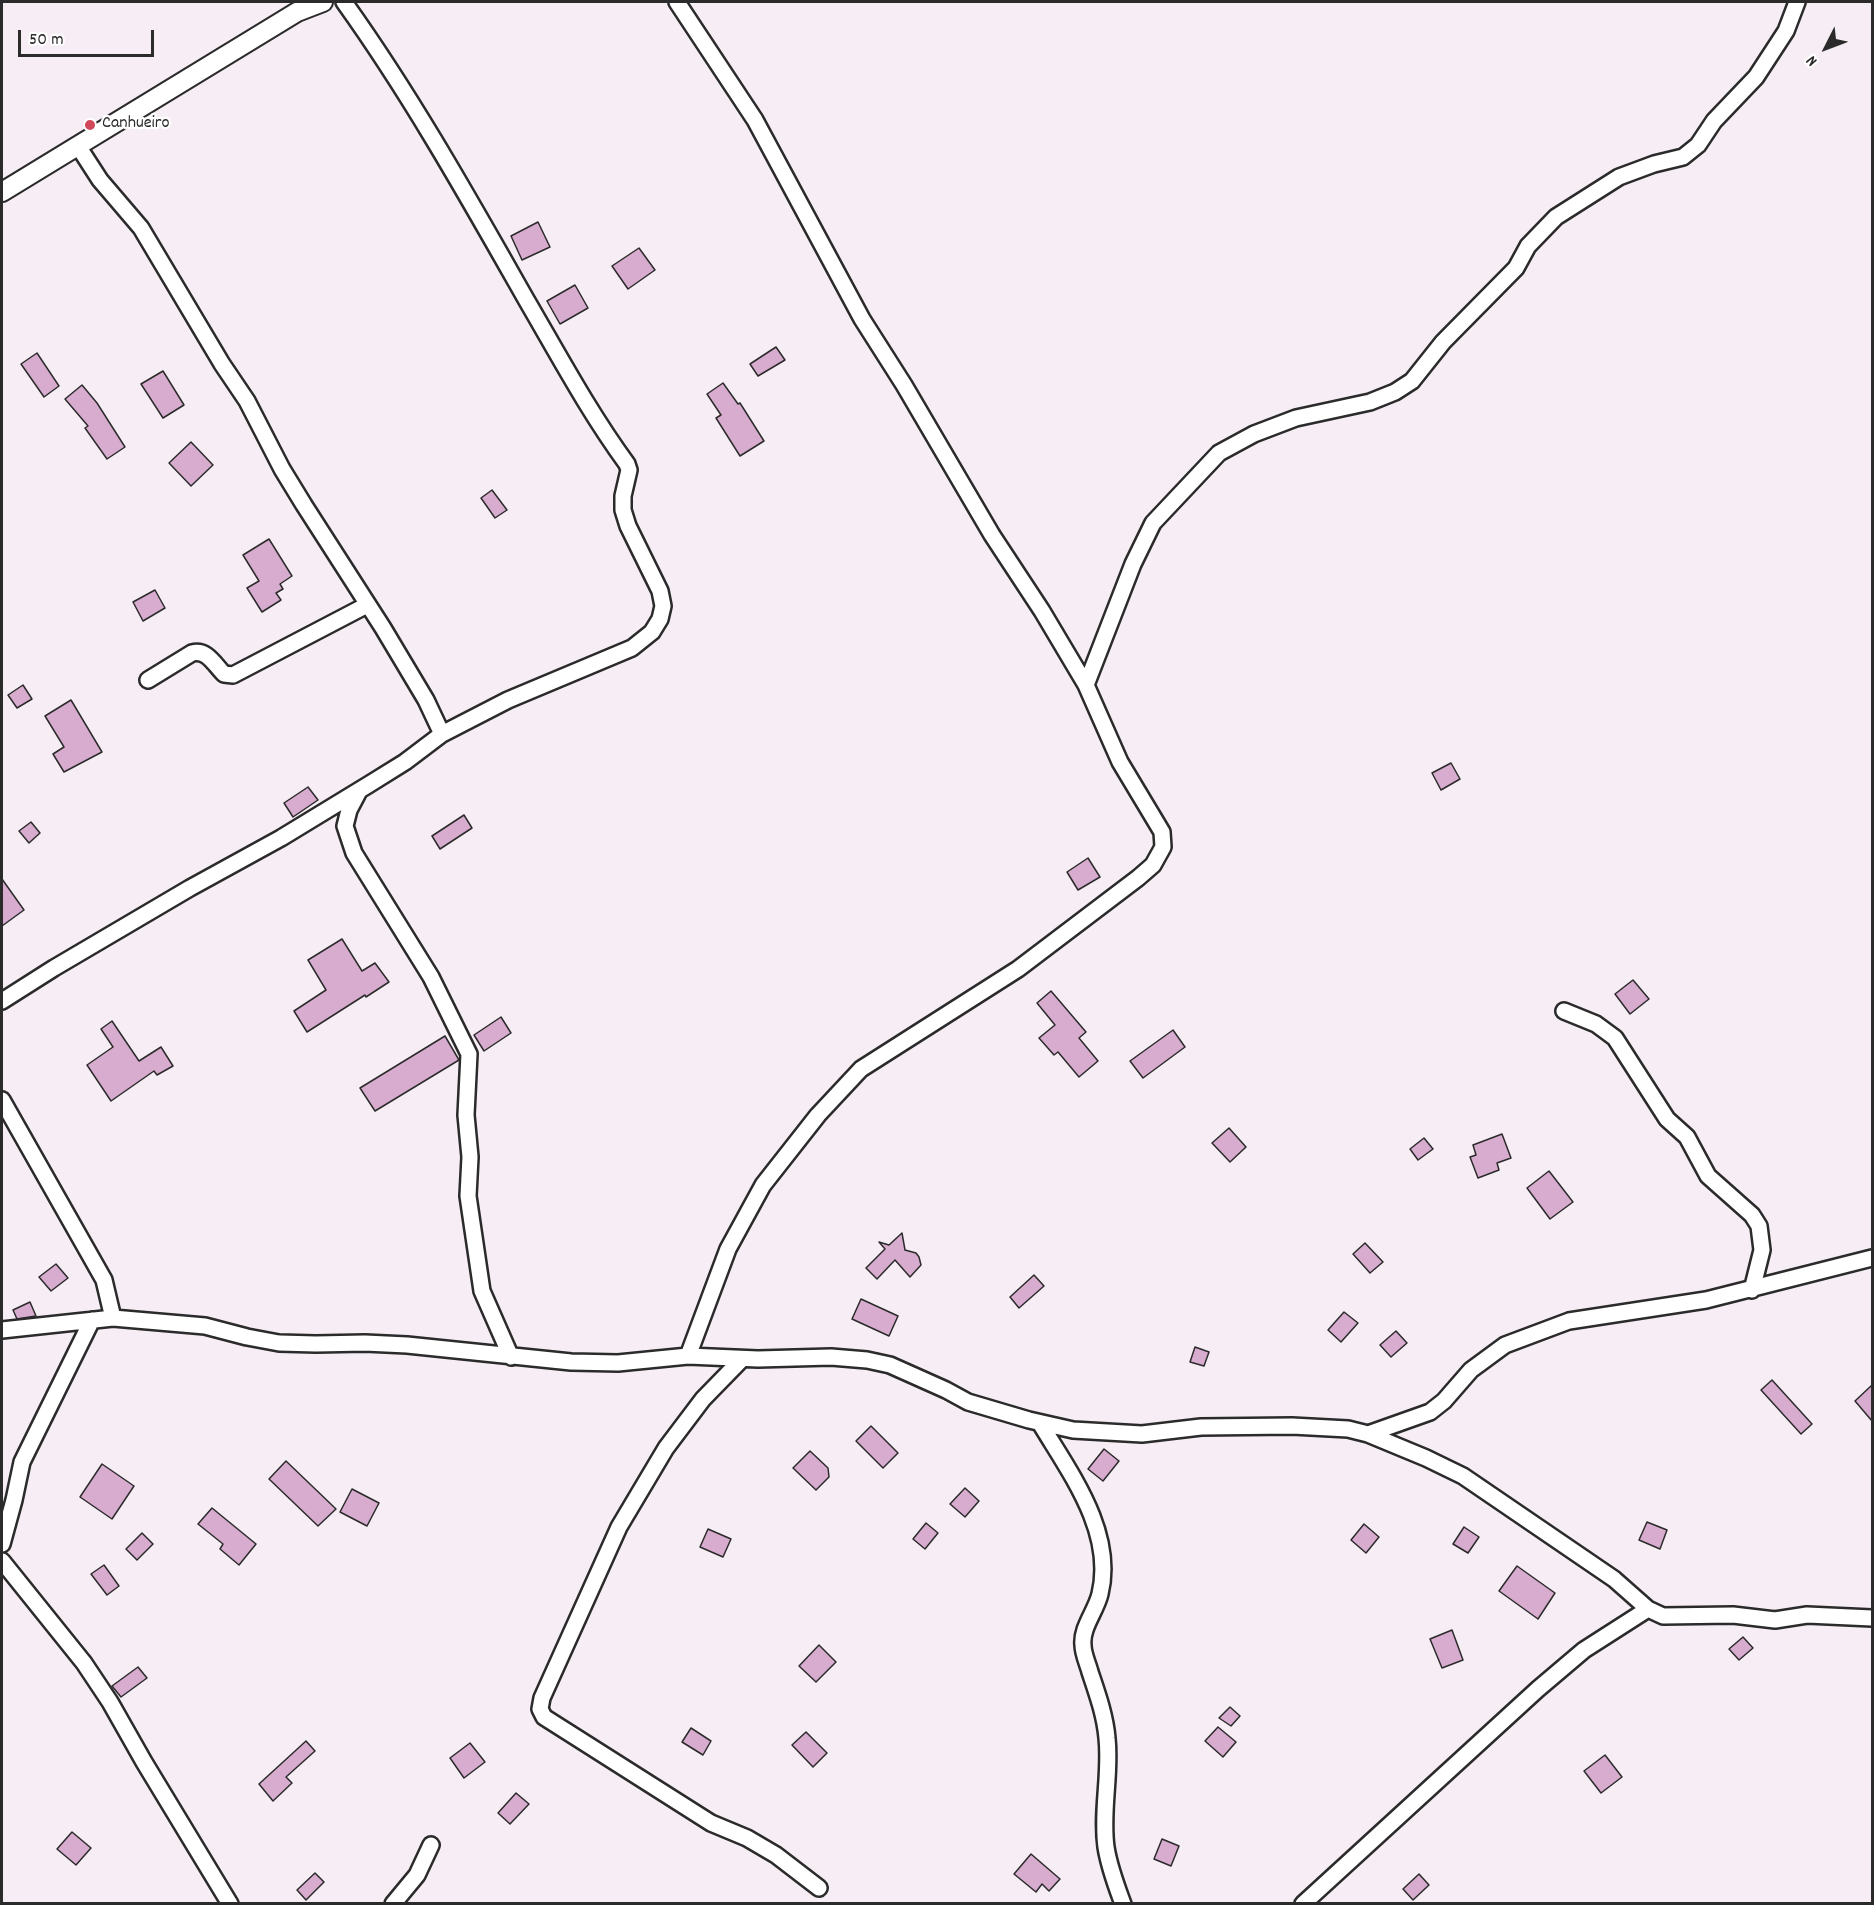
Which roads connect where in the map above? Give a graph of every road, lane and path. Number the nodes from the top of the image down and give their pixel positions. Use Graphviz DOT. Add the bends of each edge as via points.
graph roads {
  1 [pos="323,2"];
  2 [pos="344,2"];
  3 [pos="677,2"];
  4 [pos="1797,2"];
  5 [pos="78,146"];
  6 [pos="2,192"];
  7 [pos="367,605"];
  8 [pos="148,680"];
  9 [pos="1086,685"];
  10 [pos="442,734"];
  11 [pos="360,790"];
  12 [pos="2,1001"];
  13 [pos="1564,1011"];
  14 [pos="2,1100"];
  15 [pos="1872,1258"];
  16 [pos="1752,1290"];
  17 [pos="113,1318"];
  18 [pos="92,1320"];
  19 [pos="2,1330"];
  20 [pos="688,1356"];
  21 [pos="511,1357"];
  22 [pos="742,1359"];
  23 [pos="1040,1423"];
  24 [pos="1368,1434"];
  25 [pos="2,1544"];
  26 [pos="2,1560"];
  27 [pos="1648,1609"];
  28 [pos="1872,1618"];
  29 [pos="431,1845"];
  30 [pos="819,1888"];
  31 [pos="230,1904"];
  32 [pos="393,1904"];
  33 [pos="1123,1904"];
  34 [pos="1303,1904"];
  1 -- 5 [label="street" via="297,12"];
  2 -- 10 [label="street" via="390,68 579,392 627,464 623,510 663,606 652,632 632,648 508,700"];
  3 -- 9 [label="street" via="754,120 862,319"];
  4 -- 9 [label="street" via="1786,31 1756,76 1714,121 1698,146 1683,157 1619,177 1556,217 1528,246 1516,268 1443,342 1412,381 1370,402 1286,422 1219,453 1153,523"];
  5 -- 6 [label="street"];
  5 -- 7 [label="street" via="100,180 141,228"];
  7 -- 8 [label="street" via="233,675 224,674 206,654 198,651"];
  7 -- 10 [label="street" via="426,700"];
  9 -- 20 [label="street" via="1119,762 1162,832 1163,847 1153,865 1018,969 861,1069 818,1115 763,1185 728,1249"];
  10 -- 11 [label="street"];
  11 -- 12 [label="street"];
  11 -- 21 [label="street" via="345,826 354,853 431,977 469,1053 468,1196 482,1291"];
  13 -- 16 [label="street" via="1596,1024 1615,1038 1667,1119 1687,1137 1708,1176 1752,1215 1759,1226 1762,1250"];
  14 -- 17 [label="street" via="104,1280"];
  15 -- 16 [label="street"];
  16 -- 24 [label="street" via="1569,1321 1505,1345 1471,1370 1430,1412"];
  17 -- 18 [label="street"];
  17 -- 21 [label="street" via="205,1326 279,1343 365,1342"];
  18 -- 19 [label="street"];
  18 -- 25 [label="street" via="22,1462"];
  20 -- 21 [label="street" via="618,1364"];
  20 -- 22 [label="street"];
  22 -- 23 [label="street" via="867,1360 900,1369 968,1402"];
  22 -- 30 [label="street" via="703,1399 666,1448 619,1527 553,1670 540,1709 544,1717 711,1823 776,1855"];
  23 -- 24 [label="street" via="1073,1430 1142,1434 1201,1427 1292,1426"];
  23 -- 33 [label="street" via="1087,1501 1098,1532 1103,1568 1100,1594 1082,1645 1107,1737 1106,1846"];
  24 -- 27 [label="street" via="1463,1476 1614,1579"];
  26 -- 31 [label="street" via="91,1672"];
  27 -- 28 [label="street" via="1678,1617"];
  27 -- 34 [label="street" via="1584,1650"];
  29 -- 32 [label="street" via="417,1875"];
}
